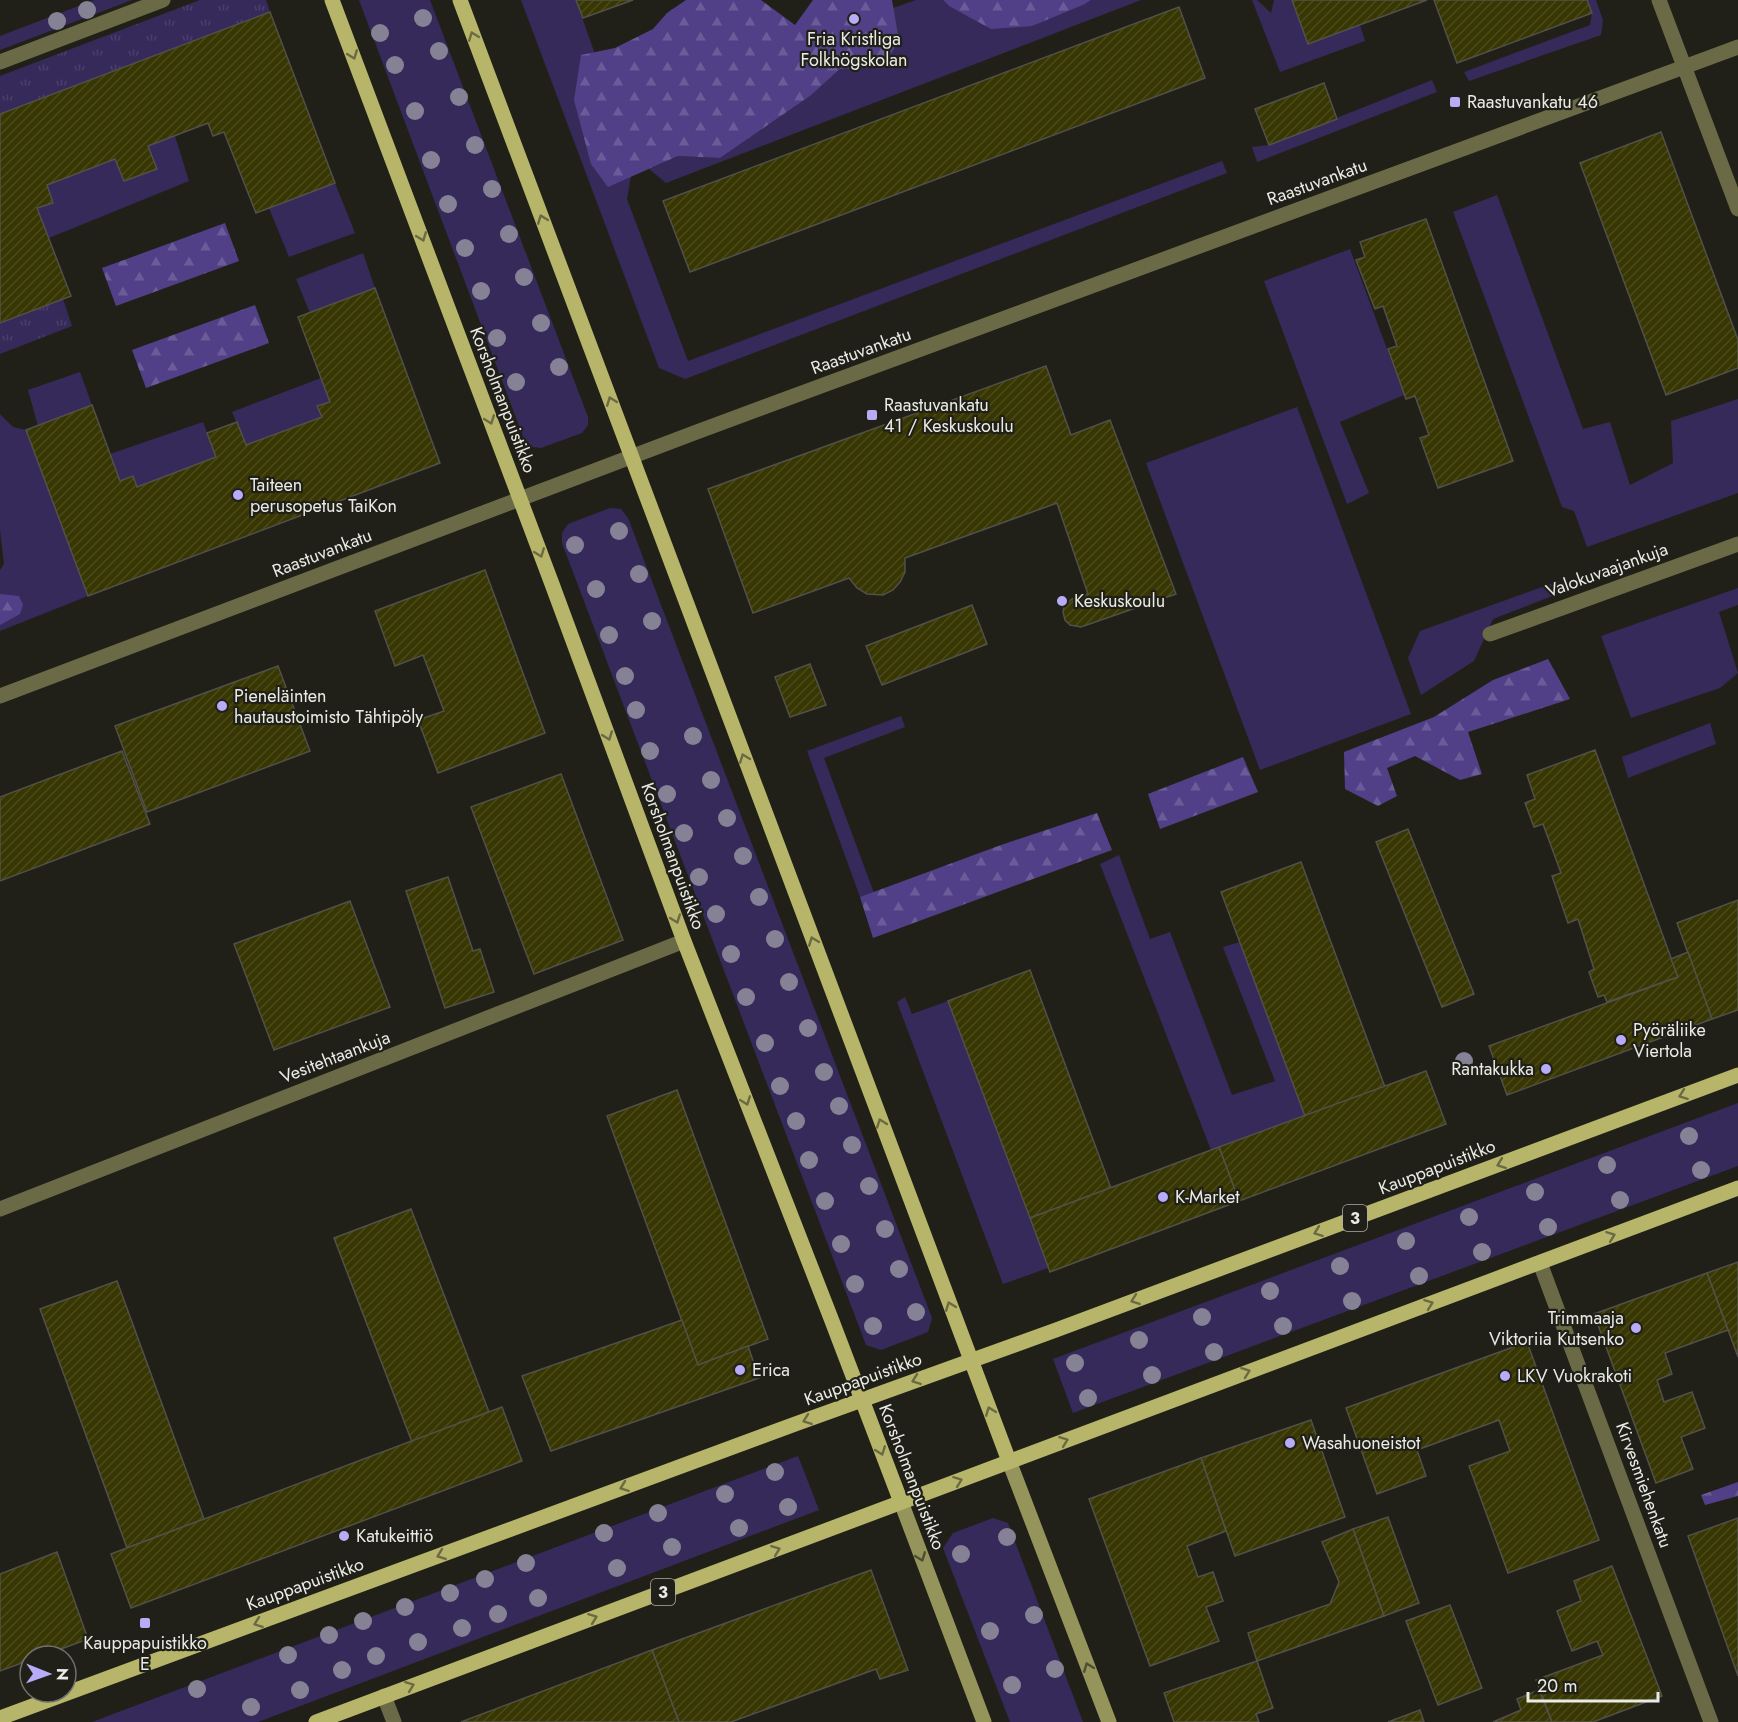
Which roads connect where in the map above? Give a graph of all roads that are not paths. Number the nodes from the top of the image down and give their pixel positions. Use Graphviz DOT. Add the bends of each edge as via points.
graph roads {
  1 [pos="163,0"];
  2 [pos="333,0"];
  3 [pos="459,0"];
  4 [pos="1659,0"];
  5 [pos="1738,47"];
  6 [pos="0,62"];
  7 [pos="1684,68"];
  8 [pos="1738,209"];
  9 [pos="631,456"];
  10 [pos="520,499"];
  11 [pos="1738,544"];
  12 [pos="1490,634"];
  13 [pos="0,696"];
  14 [pos="684,941"];
  15 [pos="1738,1075"];
  16 [pos="1738,1188"];
  17 [pos="0,1209"];
  18 [pos="1540,1263"];
  19 [pos="971,1361"];
  20 [pos="862,1400"];
  21 [pos="1009,1461"];
  22 [pos="901,1502"];
  23 [pos="384,1696"];
  24 [pos="0,1718"];
  25 [pos="316,1722"];
  26 [pos="394,1722"];
  27 [pos="984,1722"];
  28 [pos="1109,1722"];
  29 [pos="1711,1722"];
  1 -- 6 [label="street"];
  2 -- 10 [label="main road, Korsholmanpuistikko, one-way"];
  9 -- 3 [label="main road, one-way"];
  4 -- 7 [label="street"];
  5 -- 7 [label="street, Raastuvankatu"];
  7 -- 8 [label="street"];
  7 -- 9 [label="street, Raastuvankatu"];
  9 -- 10 [label="street, Raastuvankatu"];
  19 -- 9 [label="main road, one-way"];
  10 -- 13 [label="street, Raastuvankatu"];
  10 -- 14 [label="main road, Korsholmanpuistikko, one-way"];
  11 -- 12 [label="street, Valokuvaajankuja"];
  14 -- 17 [label="street, Vesitehtaankuja"];
  14 -- 20 [label="main road, Korsholmanpuistikko, one-way"];
  15 -- 19 [label="main road, Kauppapuistikko / 3, one-way"];
  18 -- 16 [label="main road, 3, one-way"];
  21 -- 18 [label="main road, 3, one-way"];
  18 -- 29 [label="street, Kirvesmiehenkatu"];
  19 -- 20 [label="main road, Kauppapuistikko / 3, one-way"];
  21 -- 19 [label="main road, one-way"];
  20 -- 22 [label="main road, Korsholmanpuistikko, one-way"];
  20 -- 24 [label="main road, Kauppapuistikko / 3, one-way"];
  22 -- 21 [label="main road, 3, one-way"];
  28 -- 21 [label="main road, one-way"];
  23 -- 22 [label="main road, 3, one-way"];
  22 -- 27 [label="main road, Korsholmanpuistikko, one-way"];
  23 -- 25 [label="main road, 3"];
  23 -- 26 [label="street"];
}
